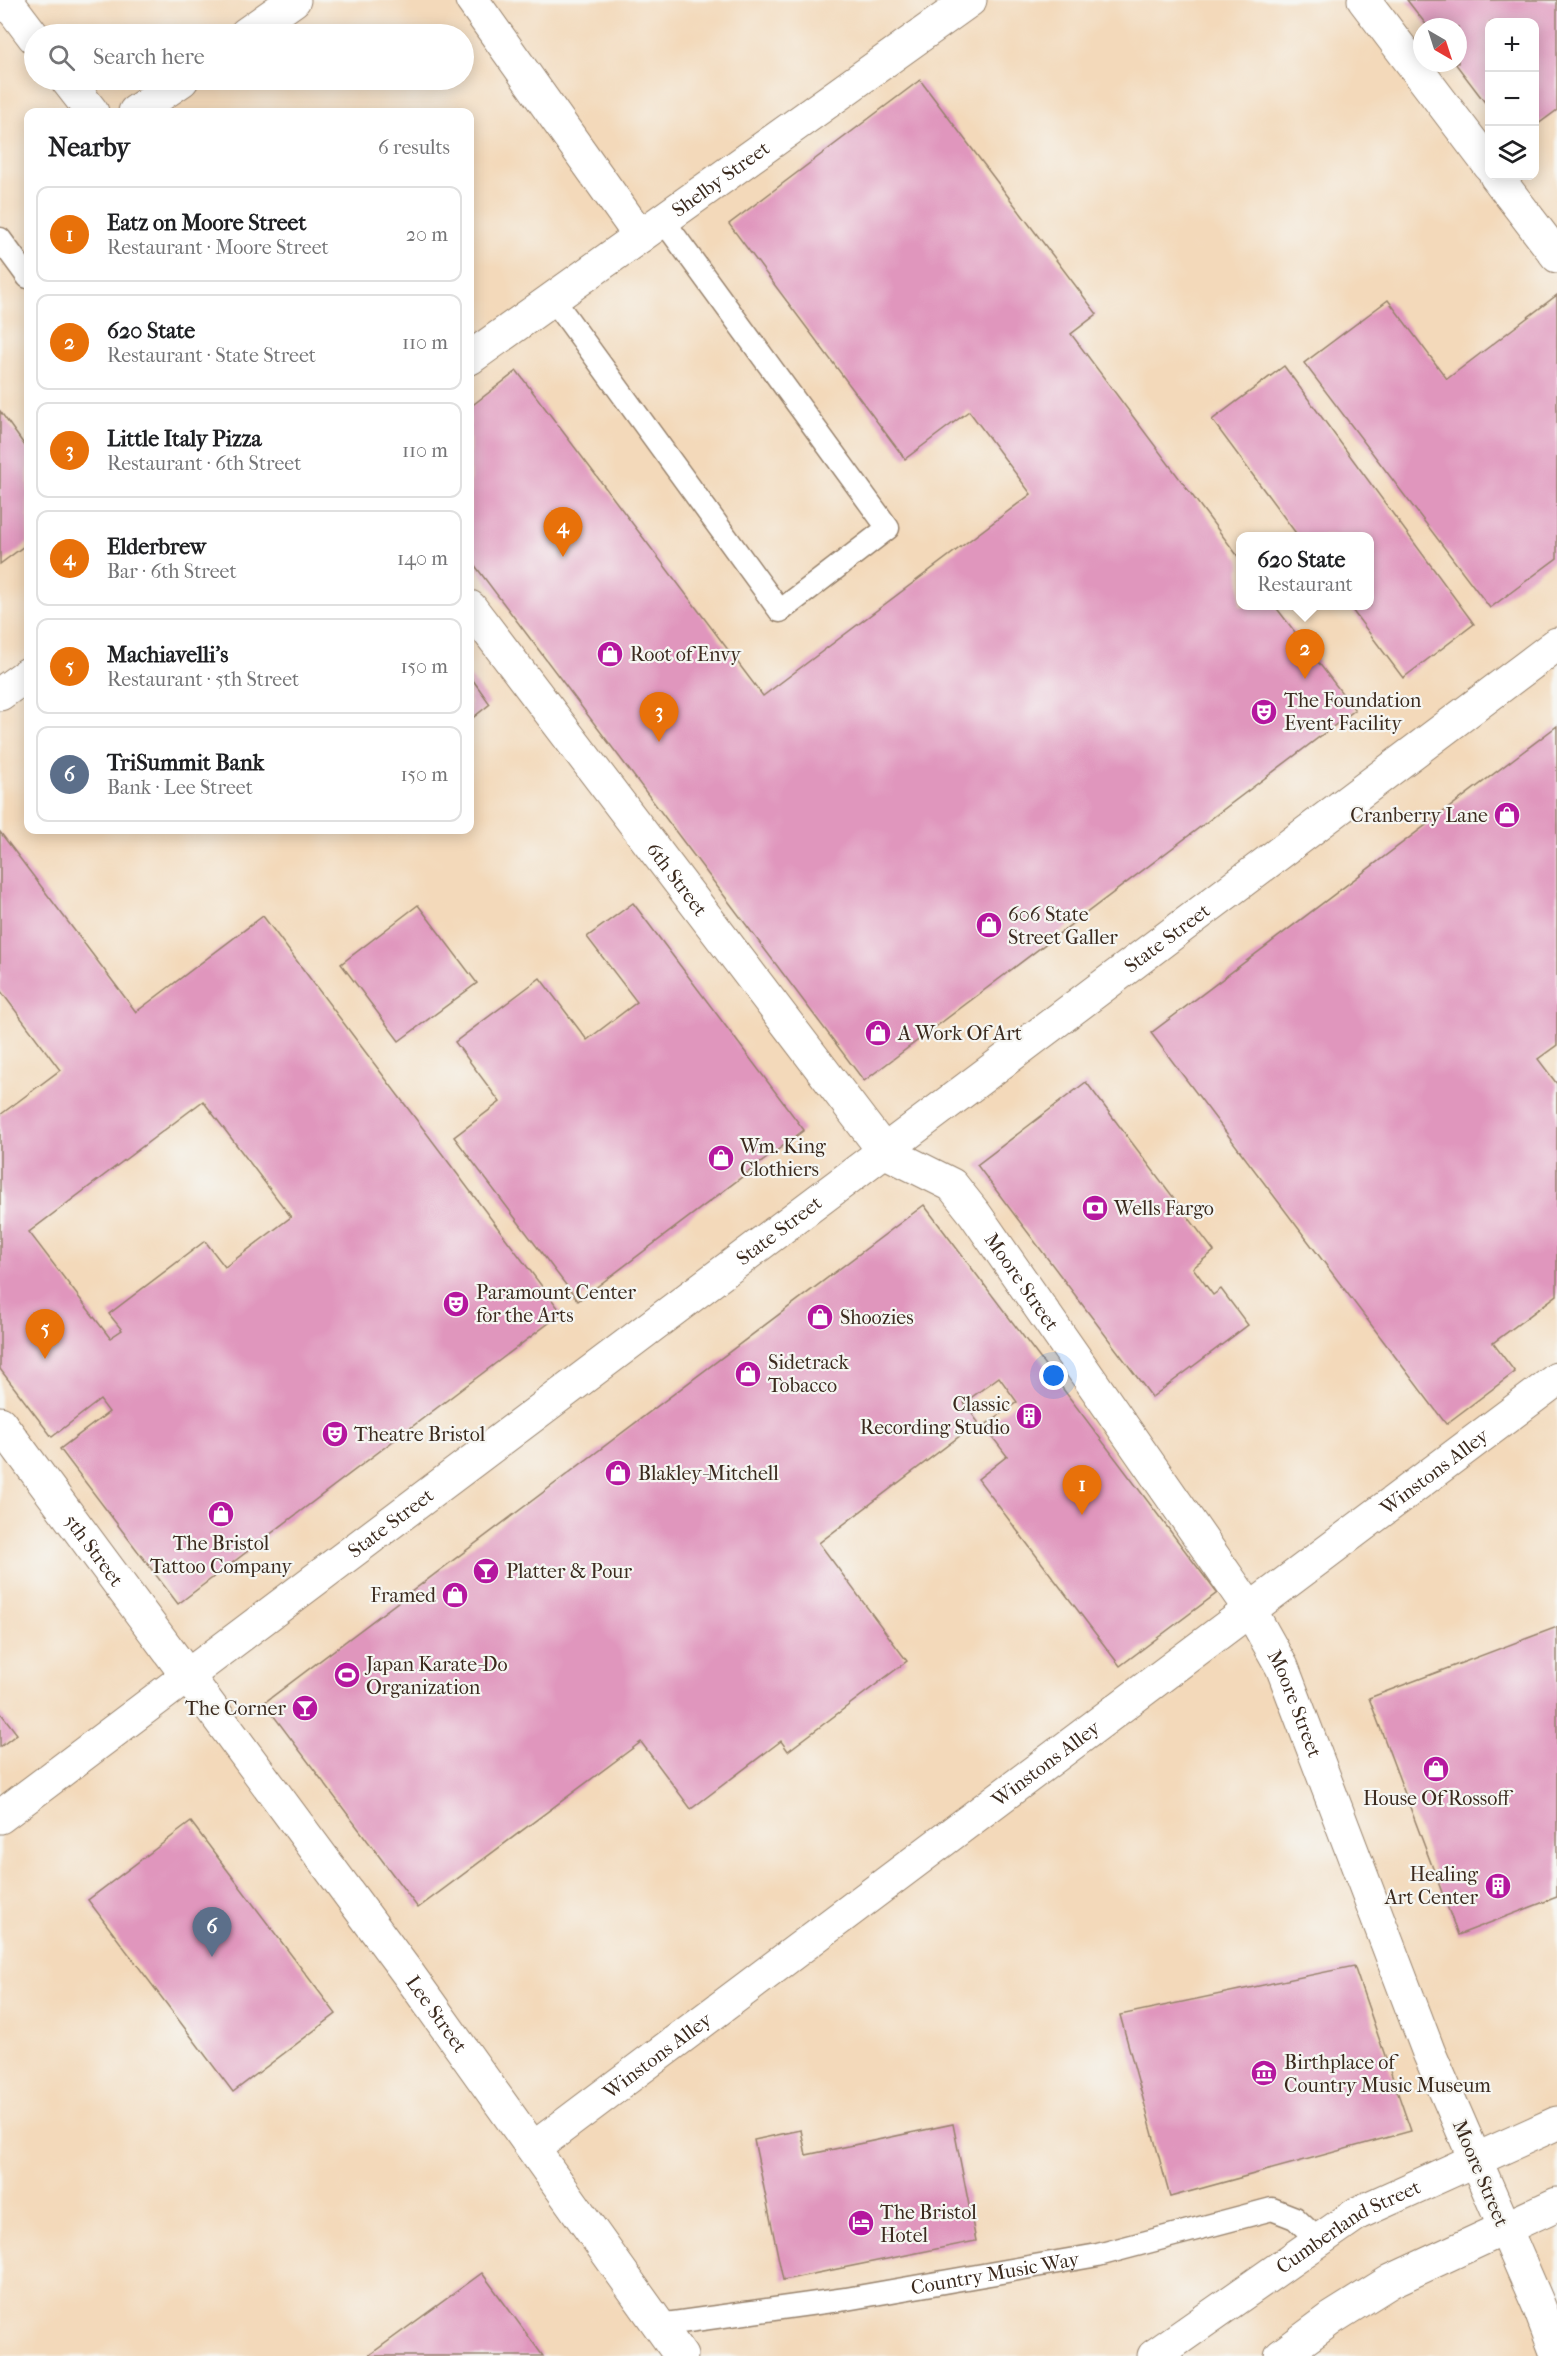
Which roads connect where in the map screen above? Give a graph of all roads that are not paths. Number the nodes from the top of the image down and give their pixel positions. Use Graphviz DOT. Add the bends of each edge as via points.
graph roads {
  1 [pos="6,0"];
  2 [pos="294,0"];
  3 [pos="472,0"];
  4 [pos="970,0"];
  5 [pos="1364,0"];
  6 [pos="24,24"];
  7 [pos="260,24"];
  8 [pos="75,90"];
  9 [pos="167,90"];
  10 [pos="89,108"];
  11 [pos="141,108"];
  12 [pos="1485,159"];
  13 [pos="1500,180"];
  14 [pos="651,228"];
  15 [pos="0,239"];
  16 [pos="1557,256"];
  17 [pos="24,272"];
  18 [pos="553,299"];
  19 [pos="474,355"];
  20 [pos="474,612"];
  21 [pos="1557,644"];
  22 [pos="24,677"];
  23 [pos="0,694"];
  24 [pos="884,1151"];
  25 [pos="1557,1379"];
  26 [pos="0,1423"];
  27 [pos="1249,1608"];
  28 [pos="187,1676"];
  29 [pos="0,1817"];
  30 [pos="1557,2123"];
  31 [pos="534,2148"];
  32 [pos="1475,2159"];
  33 [pos="1557,2204"];
  34 [pos="1505,2228"];
  35 [pos="1318,2240"];
  36 [pos="659,2325"];
  37 [pos="1557,2354"];
  38 [pos="681,2356"];
  39 [pos="1154,2356"];
  40 [pos="1281,2356"];
  1 -- 6 [label="street"];
  2 -- 7 [label="street"];
  3 -- 14 [label="street"];
  4 -- 14 [label="street, Shelby Street"];
  5 -- 12 [label="street"];
  8 -- 10 [label="street"];
  9 -- 11 [label="street"];
  13 -- 16 [label="street"];
  14 -- 18 [label="street, Shelby Street"];
  14 -- 18 [label="lane" via="888,528 780,611"];
  15 -- 17 [label="lane"];
  18 -- 19 [label="street, Shelby Street"];
  20 -- 24 [label="street, 6th Street"];
  21 -- 24 [label="street, State Street"];
  22 -- 23 [label="street"];
  24 -- 27 [label="street, Moore Street" via="952,1185"];
  24 -- 28 [label="street, State Street"];
  25 -- 27 [label="street, Winstons Alley" via="1304,1571"];
  26 -- 28 [label="street, 5th Street"];
  27 -- 31 [label="street, Winstons Alley"];
  27 -- 32 [label="street, Moore Street" via="1282,1667 1429,2053"];
  28 -- 29 [label="street, State Street"];
  28 -- 31 [label="street, Lee Street"];
  30 -- 32 [label="street, Cumberland Street"];
  31 -- 36 [label="street, Lee Street"];
  32 -- 34 [label="street, Moore Street"];
  32 -- 35 [label="street, Cumberland Street" via="1358,2213"];
  33 -- 34 [label="street"];
  34 -- 37 [label="street, Moore Street"];
  34 -- 40 [label="street" via="1391,2281"];
  35 -- 36 [label="lane, Country Music Way" via="1295,2218 1272,2209 1098,2255 846,2300"];
  35 -- 39 [label="street, Cumberland Street"];
  36 -- 38 [label="street, Lee Street"];
}
